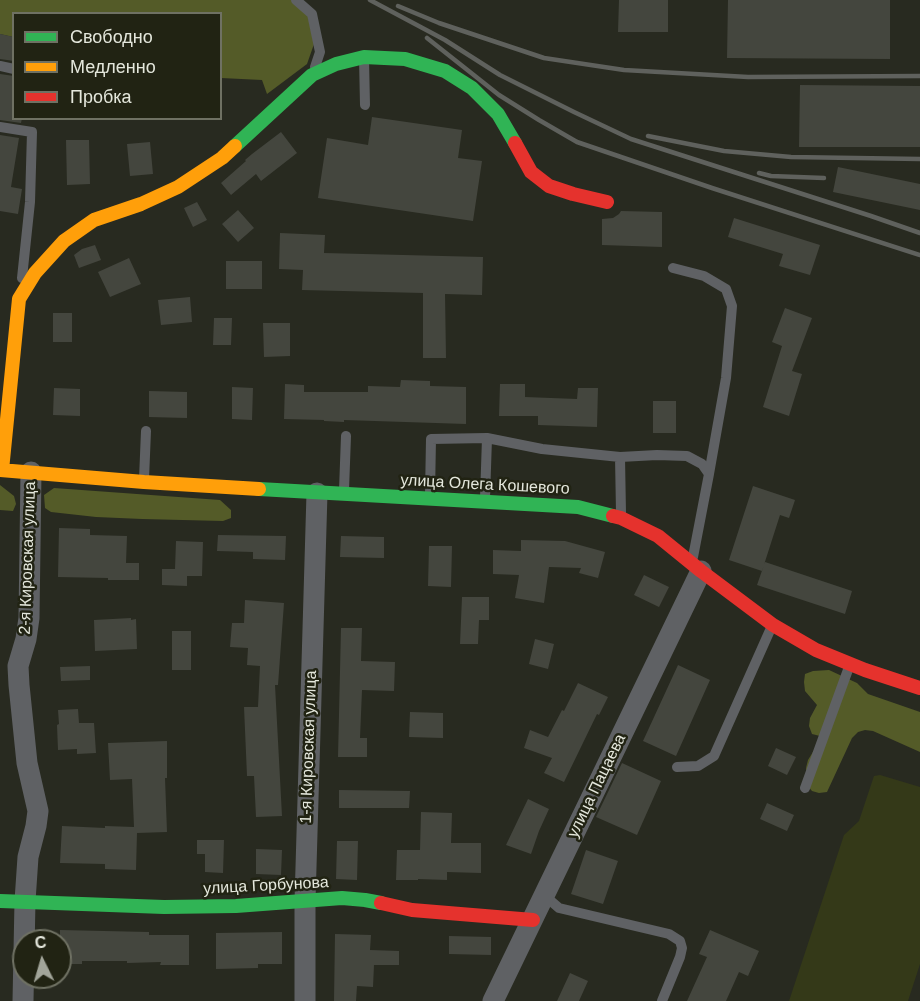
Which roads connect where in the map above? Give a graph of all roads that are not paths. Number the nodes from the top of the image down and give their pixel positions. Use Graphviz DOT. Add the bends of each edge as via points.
graph roads {
  1 [pos="296,0"];
  2 [pos="364,57"];
  3 [pos="312,75"];
  4 [pos="365,105"];
  5 [pos="0,127"];
  6 [pos="608,202"];
  7 [pos="673,268"];
  8 [pos="20,299"];
  9 [pos="5,382"];
  10 [pos="146,431"];
  11 [pos="346,436"];
  12 [pos="487,438"];
  13 [pos="620,457"];
  14 [pos="1,470"];
  15 [pos="32,472"];
  16 [pos="709,474"];
  17 [pos="144,482"];
  18 [pos="316,493"];
  19 [pos="344,495"];
  20 [pos="430,499"];
  21 [pos="485,502"];
  22 [pos="621,518"];
  23 [pos="696,567"];
  24 [pos="773,625"];
  25 [pos="850,664"];
  26 [pos="920,688"];
  27 [pos="677,767"];
  28 [pos="805,788"];
  29 [pos="545,896"];
  30 [pos="25,901"];
  31 [pos="0,902"];
  32 [pos="305,902"];
  33 [pos="533,920"];
  34 [pos="23,1001"];
  35 [pos="305,1001"];
  36 [pos="493,1001"];
  37 [pos="662,1001"];
  1 -- 3 [label="lane" via="312,14 320,52"];
  2 -- 3 [label="street"];
  2 -- 4 [label="lane"];
  2 -- 6 [label="street" via="405,59 445,71 472,88 498,114 531,172 549,186"];
  3 -- 8 [label="street" via="222,158 187,182 94,220 64,241 35,273"];
  5 -- 8 [label="lane" via="32,132 30,202"];
  7 -- 16 [label="lane" via="704,276 726,289 732,306 726,378"];
  8 -- 9 [label="street, 2-я Кировская улица"];
  9 -- 14 [label="street, 2-я Кировская улица"];
  10 -- 17 [label="lane"];
  11 -- 19 [label="lane"];
  12 -- 13 [label="lane"];
  12 -- 20 [label="lane" via="431,439"];
  12 -- 21 [label="lane"];
  13 -- 16 [label="lane" via="687,456 702,464"];
  13 -- 22 [label="lane"];
  14 -- 15 [label="street, улица Олега Кошевого"];
  15 -- 17 [label="street, улица Олега Кошевого"];
  15 -- 30 [label="street, 2-я Кировская улица" via="29,618 18,666 18,685 27,763 38,811 28,857"];
  16 -- 23 [label="lane"];
  17 -- 18 [label="street, улица Олега Кошевого"];
  18 -- 19 [label="street, улица Олега Кошевого"];
  18 -- 32 [label="street, 1-я Кировская улица"];
  19 -- 20 [label="street, улица Олега Кошевого"];
  20 -- 21 [label="street, улица Олега Кошевого"];
  21 -- 22 [label="street, улица Олега Кошевого" via="578,507"];
  22 -- 23 [label="street, улица Олега Кошевого" via="658,537"];
  23 -- 24 [label="street, улица Олега Кошевого"];
  23 -- 29 [label="street, улица Пацаева"];
  24 -- 25 [label="street, улица Олега Кошевого"];
  24 -- 27 [label="lane" via="714,756 698,766"];
  25 -- 26 [label="street, улица Олега Кошевого"];
  25 -- 28 [label="lane"];
  29 -- 33 [label="street, улица Пацаева"];
  29 -- 37 [label="lane" via="559,908 669,934 680,941 680,957"];
  30 -- 31 [label="street, улица Горбунова"];
  30 -- 32 [label="street, улица Горбунова" via="164,907"];
  30 -- 34 [label="street, 2-я Кировская улица"];
  32 -- 33 [label="street, улица Горбунова" via="342,898 412,910"];
  32 -- 35 [label="street, 1-я Кировская улица"];
  33 -- 36 [label="street, улица Пацаева"];
}
